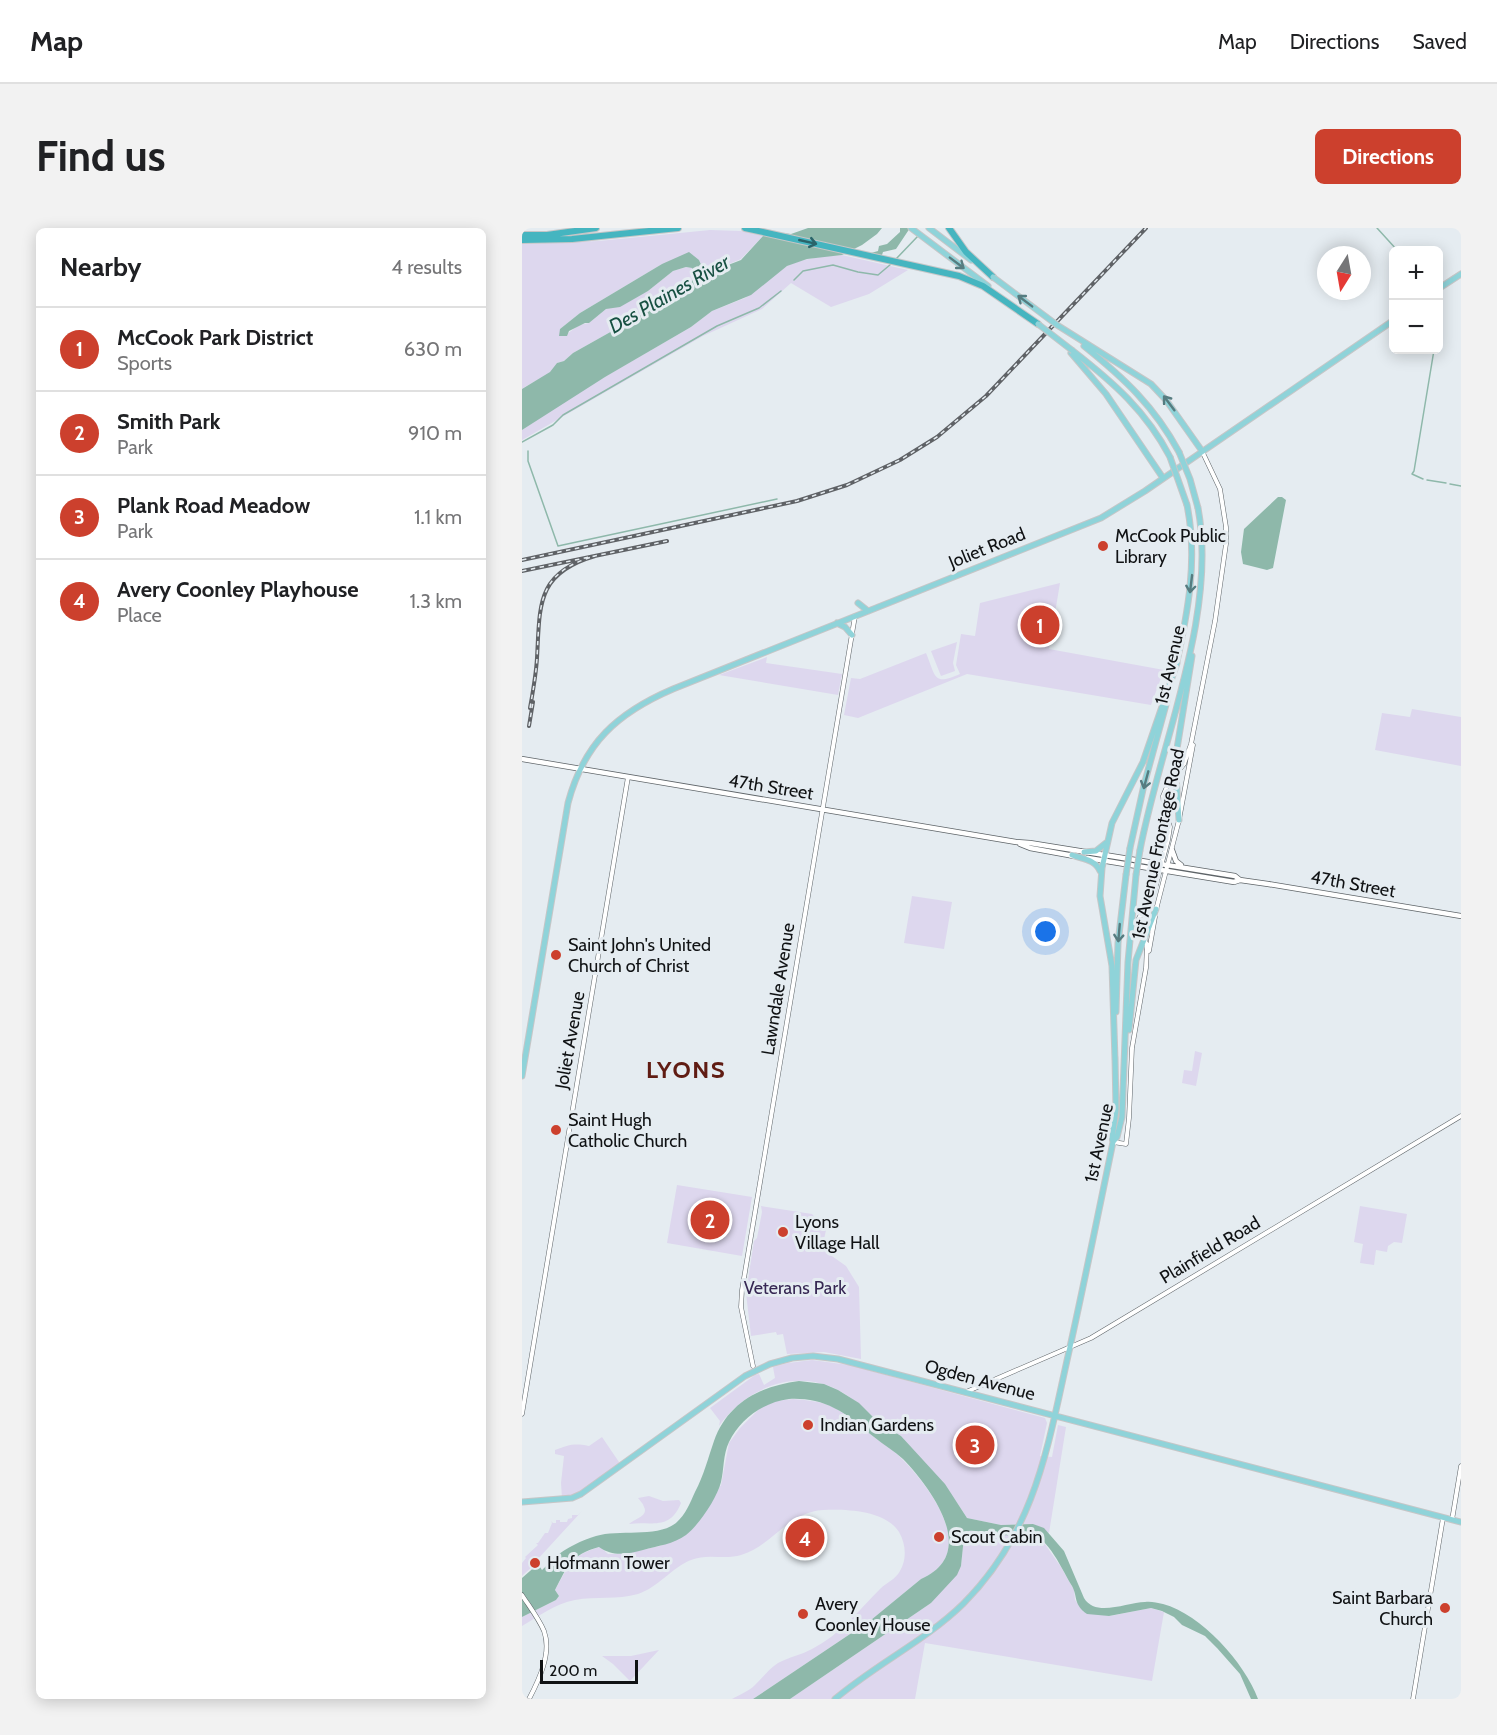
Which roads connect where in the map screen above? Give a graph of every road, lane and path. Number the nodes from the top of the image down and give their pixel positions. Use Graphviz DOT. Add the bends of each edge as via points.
graph roads {
  1 [pos="596,228"];
  2 [pos="642,228"];
  3 [pos="678,228"];
  4 [pos="748,228"];
  5 [pos="910,228"];
  6 [pos="929,228"];
  7 [pos="949,228"];
  8 [pos="613,235"];
  9 [pos="522,236"];
  10 [pos="522,240"];
  11 [pos="1461,274"];
  12 [pos="993,277"];
  13 [pos="1443,286"];
  14 [pos="1389,323"];
  15 [pos="1038,324"];
  16 [pos="1083,344"];
  17 [pos="1072,352"];
  18 [pos="1202,451"];
  19 [pos="1163,478"];
  20 [pos="1199,602"];
  21 [pos="858,603"];
  22 [pos="868,611"];
  23 [pos="855,616"];
  24 [pos="837,623"];
  25 [pos="852,634"];
  26 [pos="1177,663"];
  27 [pos="1196,726"];
  28 [pos="522,759"];
  29 [pos="580,769"];
  30 [pos="1175,774"];
  31 [pos="628,777"];
  32 [pos="822,809"];
  33 [pos="1179,820"];
  34 [pos="1108,839"];
  35 [pos="1016,842"];
  36 [pos="1172,850"];
  37 [pos="1084,852"];
  38 [pos="1072,855"];
  39 [pos="1104,858"];
  40 [pos="1165,864"];
  41 [pos="1184,867"];
  42 [pos="1163,870"];
  43 [pos="1101,874"];
  44 [pos="1240,880"];
  45 [pos="1156,909"];
  46 [pos="1461,916"];
  47 [pos="1144,938"];
  48 [pos="1146,968"];
  49 [pos="1115,1060"];
  50 [pos="1124,1070"];
  51 [pos="522,1076"];
  52 [pos="1461,1116"];
  53 [pos="1113,1142"];
  54 [pos="1070,1348"];
  55 [pos="753,1366"];
  56 [pos="966,1392"];
  57 [pos="522,1414"];
  58 [pos="1055,1416"];
  59 [pos="1461,1466"];
  60 [pos="522,1502"];
  61 [pos="1443,1518"];
  62 [pos="1452,1520"];
  63 [pos="1461,1522"];
  64 [pos="522,1595"];
  65 [pos="529,1699"];
  66 [pos="836,1699"];
  67 [pos="1413,1699"];
  1 -- 9 [label="highway"];
  2 -- 8 [label="highway"];
  3 -- 8 [label="highway"];
  4 -- 15 [label="highway, one-way" via="959,276 983,286"];
  5 -- 15 [label="main road, one-way"];
  6 -- 12 [label="main road"];
  7 -- 12 [label="highway" via="966,252"];
  8 -- 10 [label="highway"];
  11 -- 13 [label="main road"];
  16 -- 12 [label="main road, one-way, bridge"];
  14 -- 18 [label="main road, Joliet Road"];
  15 -- 17 [label="main road, bridge"];
  18 -- 16 [label="main road, one-way" via="1151,384"];
  16 -- 20 [label="main road, 1st Avenue, bridge" via="1135,390 1158,417 1179,452 1198,507 1203,551"];
  17 -- 19 [label="main road"];
  17 -- 26 [label="main road, 1st Avenue, one-way, bridge" via="1113,382 1155,430 1170,457 1187,505 1193,563"];
  18 -- 19 [label="main road, Joliet Road"];
  18 -- 27 [label="street, 1st Avenue Frontage Road" via="1220,489 1227,544"];
  19 -- 22 [label="main road, Joliet Road" via="1101,518"];
  20 -- 30 [label="main road"];
  20 -- 50 [label="main road, 1st Avenue, bridge" via="1188,662 1140,850 1128,953"];
  21 -- 22 [label="main road"];
  22 -- 23 [label="main road, Joliet Road"];
  23 -- 24 [label="main road, Joliet Road"];
  23 -- 25 [label="street, Lawndale Avenue"];
  24 -- 25 [label="main road"];
  24 -- 29 [label="main road, Joliet Road" via="633,708 602,736"];
  25 -- 32 [label="street, Lawndale Avenue"];
  26 -- 34 [label="main road" via="1143,762 1116,813"];
  26 -- 49 [label="main road, 1st Avenue, one-way, bridge" via="1130,848 1118,951"];
  27 -- 30 [label="street, 1st Avenue Frontage Road" via="1187,757"];
  27 -- 33 [label="street, 1st Avenue Frontage Road"];
  28 -- 29 [label="main road, 47th Street"];
  29 -- 31 [label="main road, 47th Street"];
  29 -- 51 [label="main road, Joliet Road" via="563,828"];
  30 -- 33 [label="main road"];
  30 -- 40 [label="street, 1st Avenue Frontage Road" via="1163,796 1170,827"];
  31 -- 32 [label="main road, 47th Street"];
  31 -- 57 [label="street, Joliet Avenue"];
  32 -- 35 [label="main road, 47th Street"];
  32 -- 55 [label="street, Lawndale Avenue" via="742,1290 741,1307"];
  33 -- 36 [label="street, 1st Avenue Frontage Road"];
  34 -- 37 [label="main road" via="1096,851"];
  34 -- 39 [label="main road"];
  35 -- 37 [label="main road, 47th Street"];
  35 -- 38 [label="main road, 47th Street"];
  36 -- 40 [label="street, 1st Avenue Frontage Road"];
  36 -- 41 [label="main road" via="1176,861"];
  37 -- 39 [label="main road, 47th Street"];
  38 -- 39 [label="main road, 47th Street"];
  38 -- 43 [label="main road" via="1092,861"];
  39 -- 40 [label="main road, 47th Street"];
  39 -- 42 [label="main road, 47th Street"];
  39 -- 43 [label="main road"];
  40 -- 41 [label="main road, 47th Street"];
  40 -- 42 [label="street, 1st Avenue Frontage Road"];
  41 -- 44 [label="main road, 47th Street"];
  42 -- 44 [label="main road, 47th Street"];
  42 -- 45 [label="street, 1st Avenue Frontage Road"];
  42 -- 47 [label="street, 1st Avenue Frontage Road" via="1139,918"];
  43 -- 49 [label="main road" via="1100,896 1112,966"];
  44 -- 46 [label="main road, 47th Street"];
  45 -- 47 [label="main road"];
  45 -- 48 [label="street, 1st Avenue Frontage Road"];
  47 -- 48 [label="street, 1st Avenue Frontage Road"];
  47 -- 50 [label="main road" via="1135,966"];
  48 -- 53 [label="street, 1st Avenue Frontage Road" via="1132,1048 1126,1144"];
  49 -- 53 [label="main road, 1st Avenue"];
  50 -- 53 [label="main road, 1st Avenue" via="1122,1117"];
  52 -- 54 [label="street, Plainfield Road"];
  53 -- 54 [label="main road, 1st Avenue"];
  54 -- 56 [label="street, Plainfield Road"];
  54 -- 58 [label="main road, 1st Avenue"];
  56 -- 58 [label="main road, Ogden Avenue"];
  56 -- 60 [label="main road, Ogden Avenue" via="838,1359 813,1356 780,1361 745,1376 581,1494"];
  58 -- 61 [label="main road, Ogden Avenue"];
  58 -- 66 [label="main road, 1st Avenue" via="1039,1480 1023,1520 980,1585 925,1636"];
  59 -- 62 [label="street"];
  61 -- 62 [label="main road, Ogden Avenue"];
  61 -- 67 [label="street"];
  62 -- 63 [label="main road, Ogden Avenue"];
  64 -- 65 [label="street" via="543,1630 545,1651 540,1677"];
}
